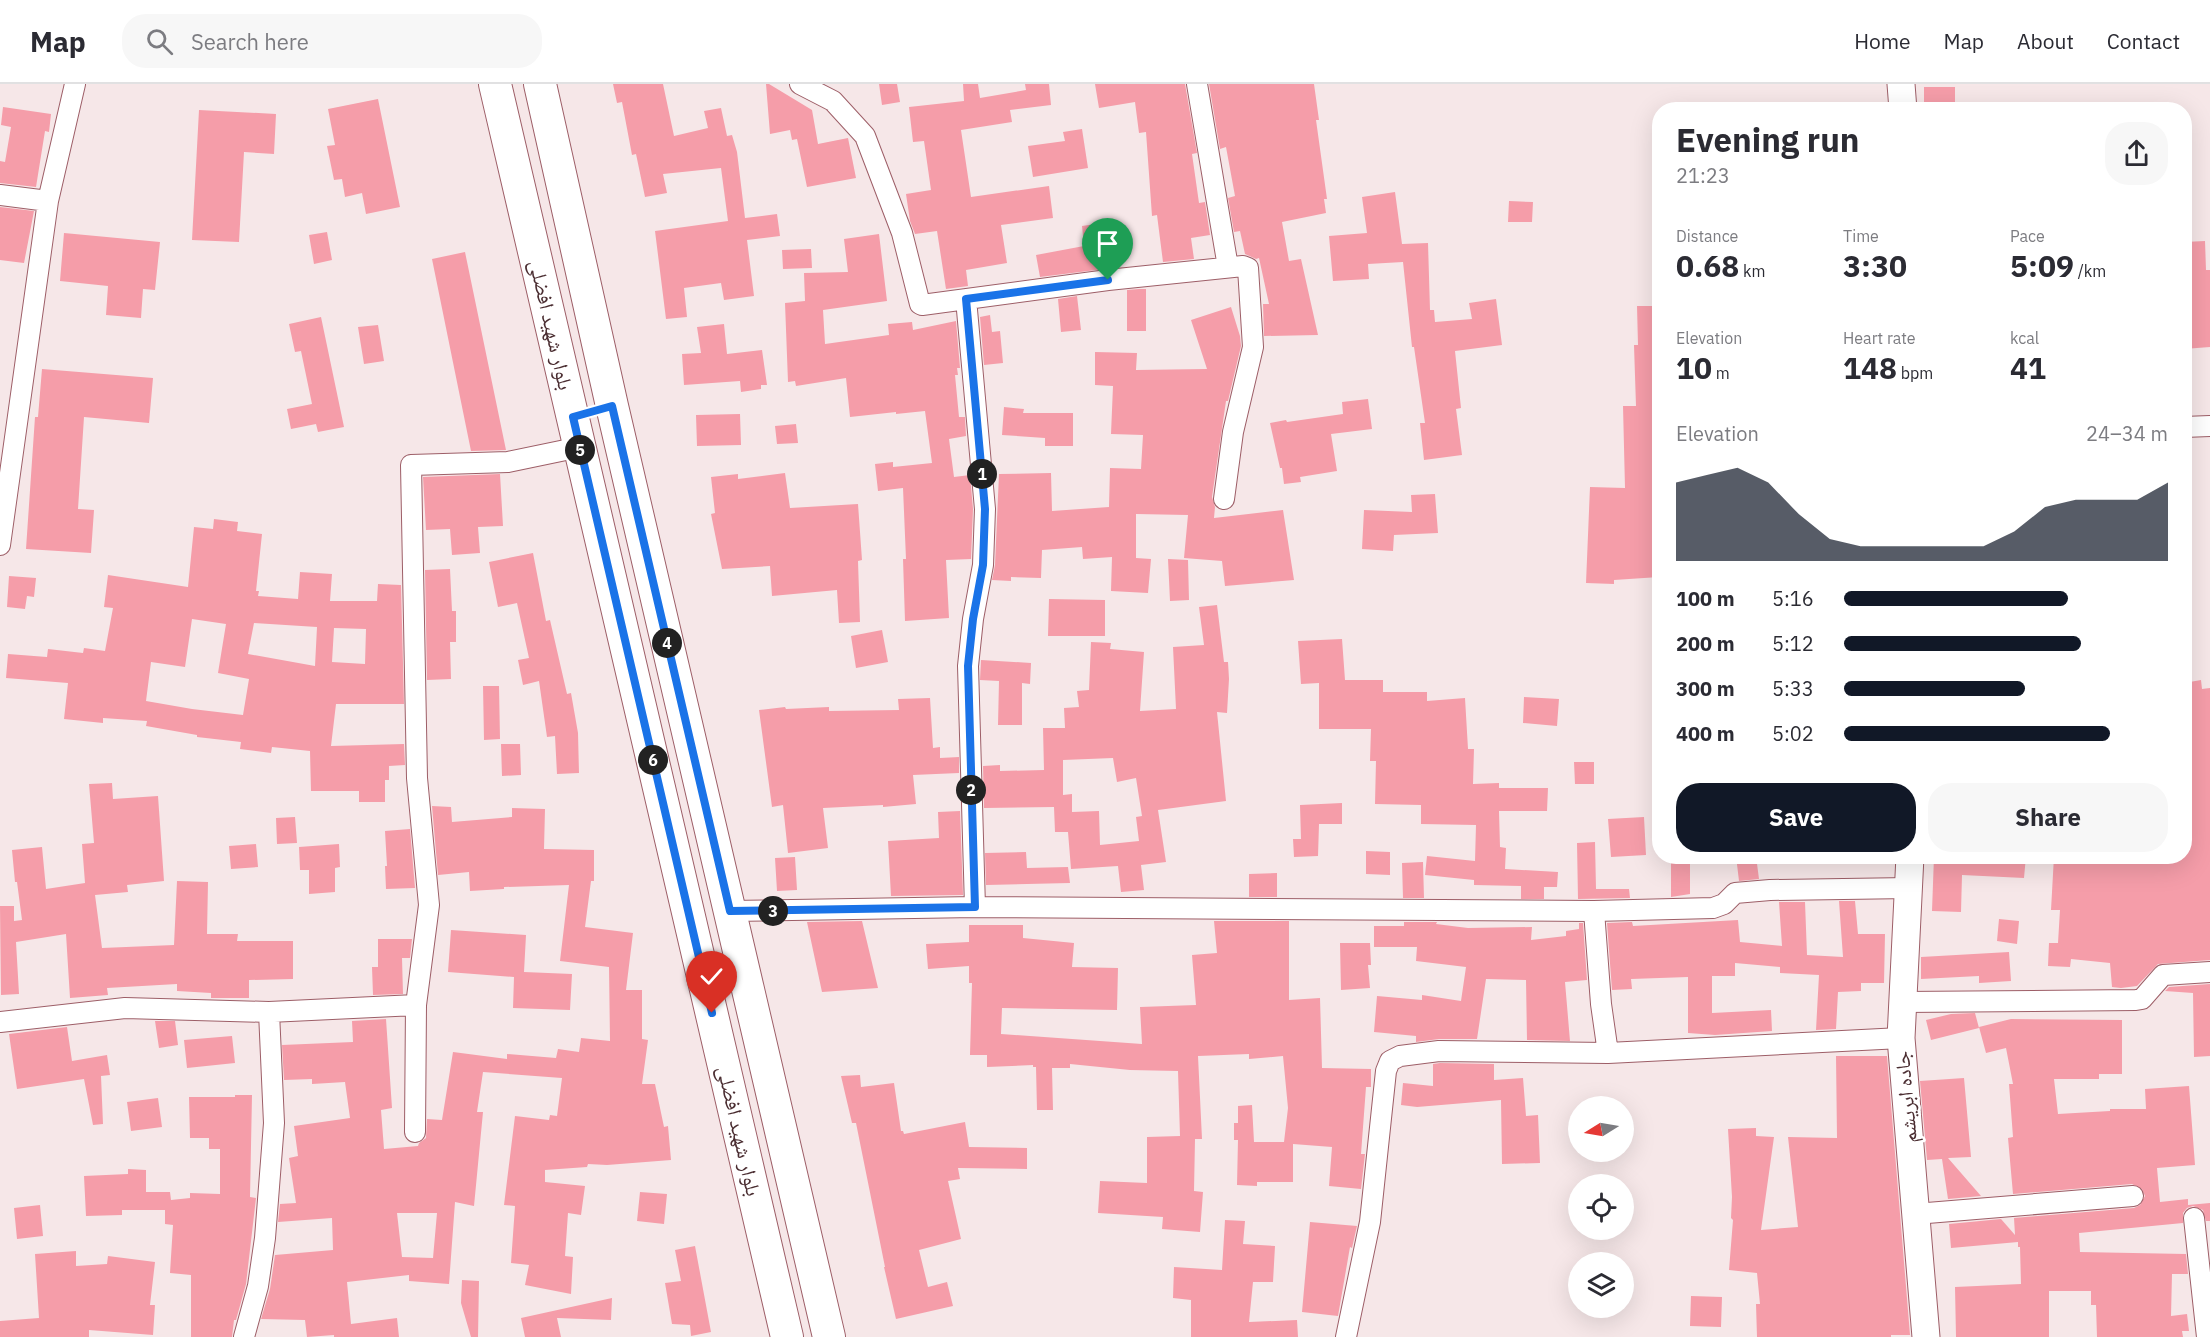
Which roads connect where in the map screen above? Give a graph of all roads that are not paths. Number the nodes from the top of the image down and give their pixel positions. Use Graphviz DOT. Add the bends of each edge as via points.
graph roads {
  1 [pos="75,84"];
  2 [pos="495,84"];
  3 [pos="540,84"];
  4 [pos="800,84"];
  5 [pos="1197,84"];
  6 [pos="1901,84"];
  7 [pos="1902,102"];
  8 [pos="0,195"];
  9 [pos="48,201"];
  10 [pos="1228,267"];
  11 [pos="966,299"];
  12 [pos="612,406"];
  13 [pos="573,417"];
  14 [pos="2210,426"];
  15 [pos="2192,427"];
  16 [pos="580,447"];
  17 [pos="1224,500"];
  18 [pos="0,545"];
  19 [pos="1910,864"];
  20 [pos="1910,888"];
  21 [pos="975,907"];
  22 [pos="730,911"];
  23 [pos="1594,911"];
  24 [pos="2210,972"];
  25 [pos="1903,1002"];
  26 [pos="416,1005"];
  27 [pos="269,1012"];
  28 [pos="0,1022"];
  29 [pos="1901,1038"];
  30 [pos="1608,1053"];
  31 [pos="415,1132"];
  32 [pos="2133,1196"];
  33 [pos="1915,1215"];
  34 [pos="2194,1218"];
  35 [pos="244,1337"];
  36 [pos="787,1337"];
  37 [pos="829,1337"];
  38 [pos="1346,1337"];
  39 [pos="1926,1337"];
  40 [pos="2207,1337"];
  1 -- 9 [label="street"];
  2 -- 13 [label="main road, بلوار شهید افضلی"];
  3 -- 12 [label="main road, بلوار شهید افضلی"];
  4 -- 11 [label="street" via="833,101 865,136 902,233 920,304"];
  5 -- 10 [label="street"];
  6 -- 7 [label="main road"];
  8 -- 9 [label="street"];
  9 -- 18 [label="street"];
  10 -- 11 [label="street"];
  10 -- 17 [label="street" via="1248,268 1252,346 1233,432"];
  11 -- 21 [label="street" via="985,509 983,565 968,666"];
  12 -- 13 [label="main road"];
  12 -- 22 [label="main road, بلوار شهید افضلی"];
  13 -- 16 [label="main road, بلوار شهید افضلی"];
  14 -- 15 [label="street"];
  16 -- 26 [label="street" via="508,462 411,465 417,778 429,905"];
  16 -- 36 [label="main road, بلوار شهید افضلی"];
  19 -- 20 [label="main road, جاده ابریشم"];
  20 -- 23 [label="street" via="1770,890 1735,894 1713,908"];
  20 -- 25 [label="main road, جاده ابریشم"];
  21 -- 22 [label="street"];
  21 -- 23 [label="street"];
  22 -- 37 [label="main road, بلوار شهید افضلی"];
  23 -- 30 [label="street"];
  24 -- 25 [label="street" via="2163,975 2142,999 2136,1000"];
  25 -- 29 [label="main road, جاده ابریشم"];
  26 -- 27 [label="street"];
  26 -- 31 [label="street"];
  27 -- 28 [label="street" via="125,1008"];
  27 -- 35 [label="street" via="274,1123 265,1239 258,1286"];
  29 -- 30 [label="street"];
  29 -- 33 [label="main road, جاده ابریشم"];
  30 -- 38 [label="street" via="1439,1051 1390,1061 1370,1222"];
  32 -- 33 [label="street"];
  33 -- 39 [label="main road, جاده ابریشم"];
  34 -- 40 [label="street"];
}
